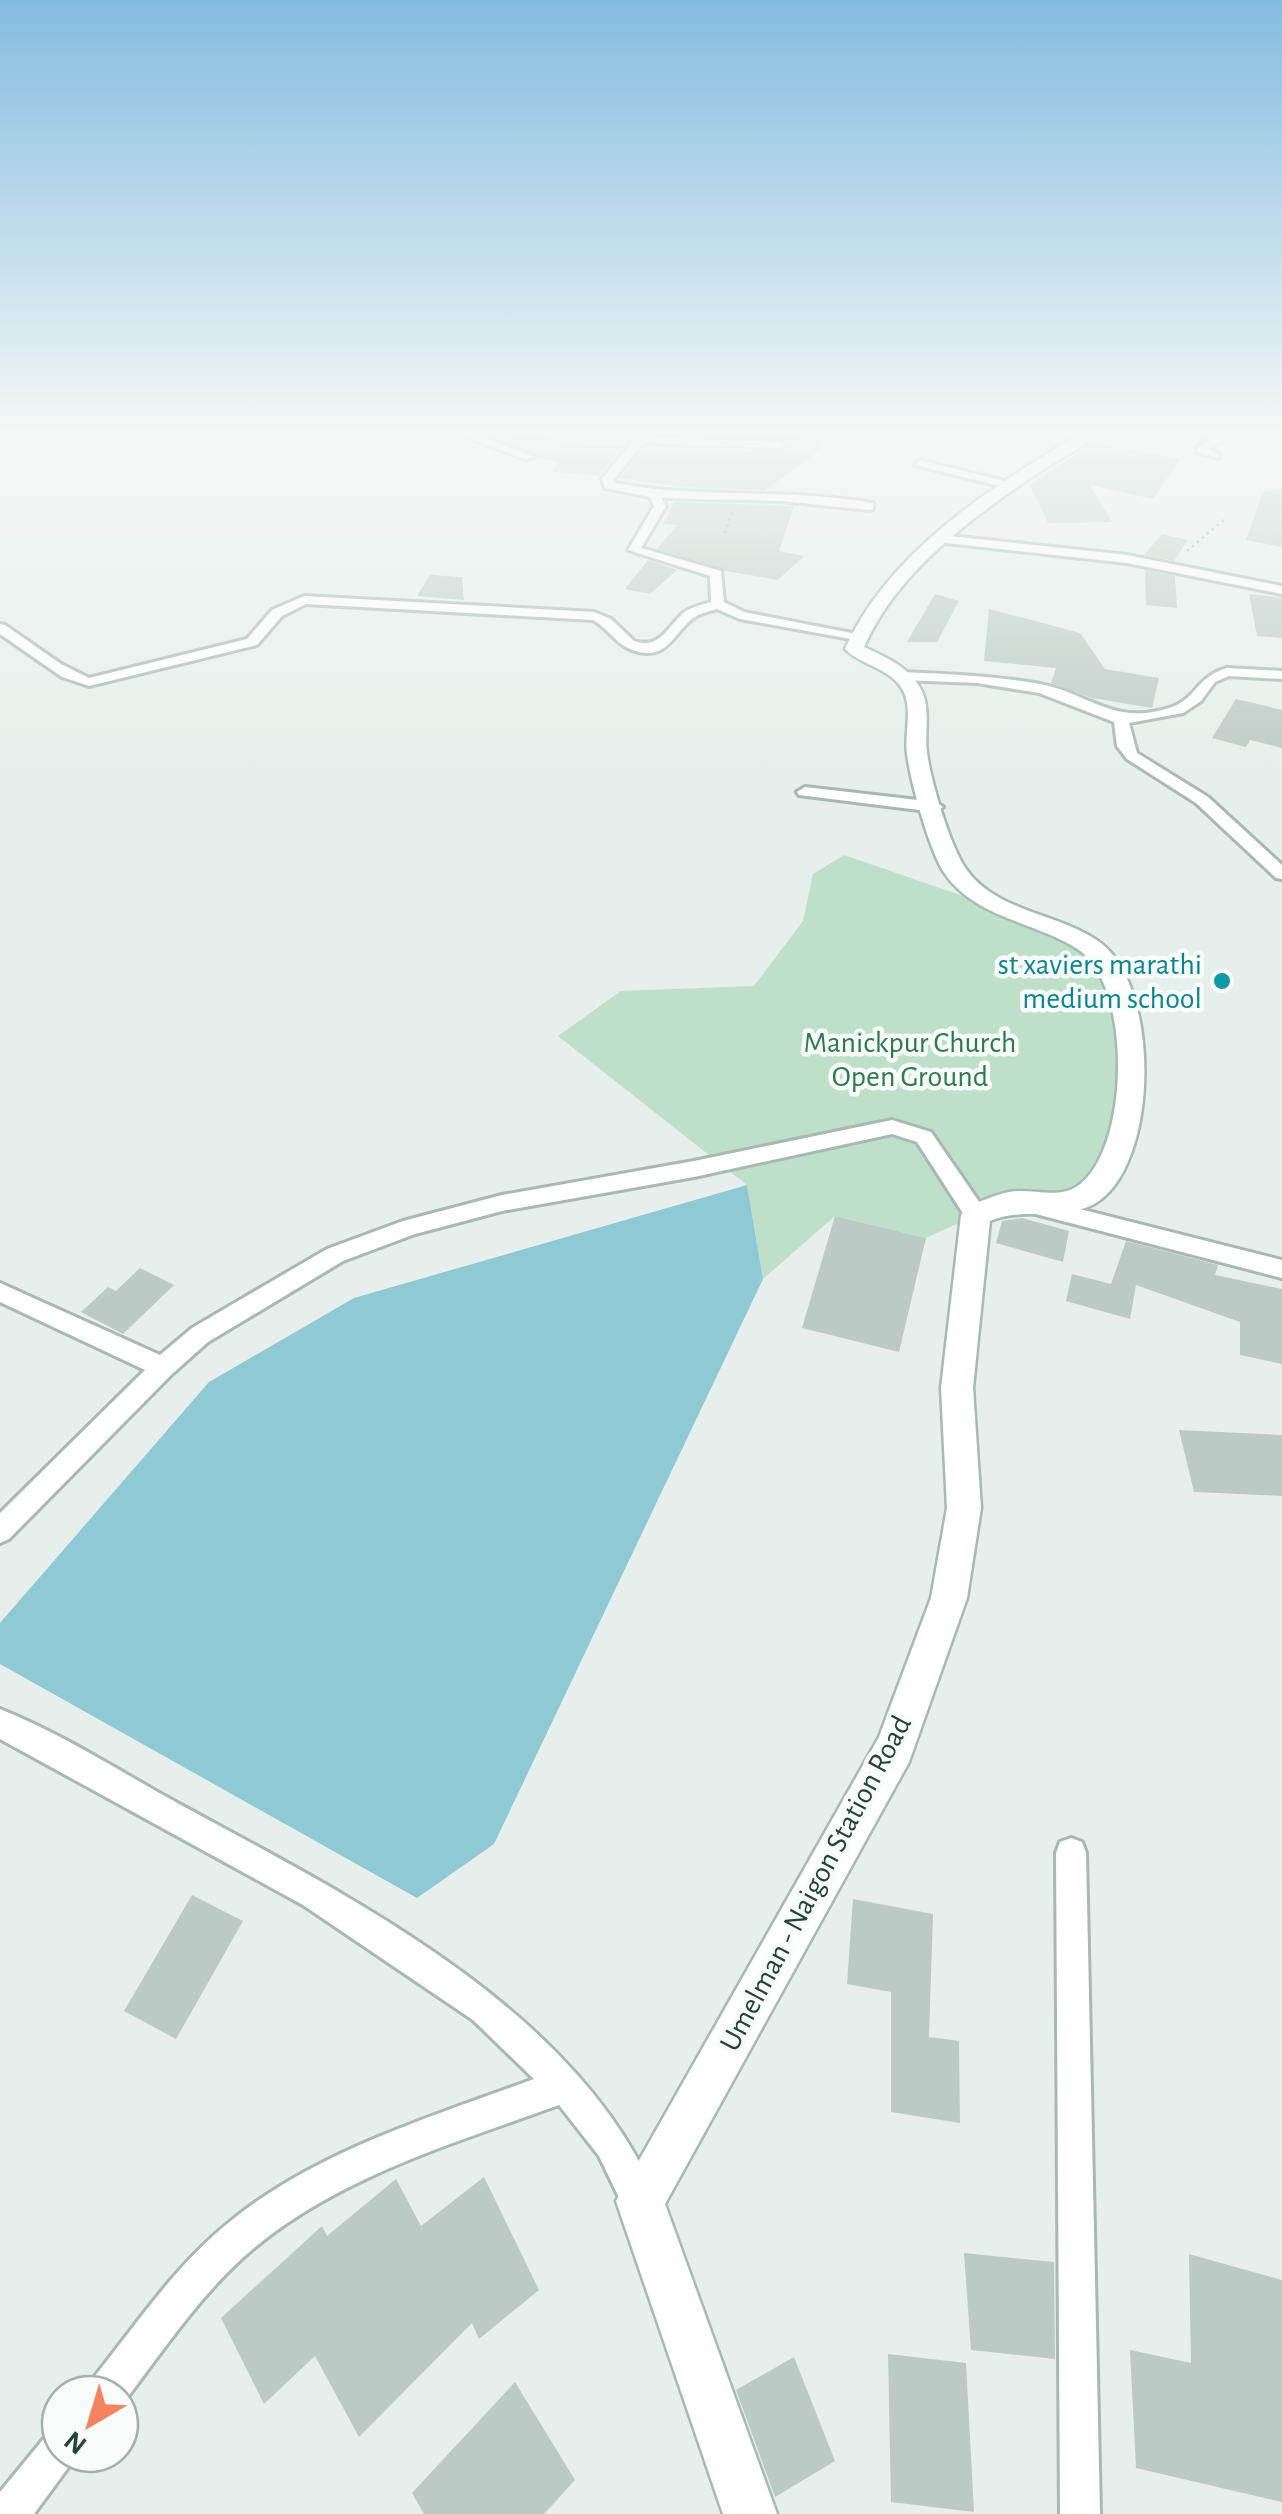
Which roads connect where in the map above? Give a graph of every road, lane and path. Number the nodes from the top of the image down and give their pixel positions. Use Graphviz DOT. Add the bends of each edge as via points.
graph roads {
  1 [pos="634,549"];
  2 [pos="928,549"];
  3 [pos="1029,549"];
  4 [pos="1189,549"];
  5 [pos="1182,569"];
  6 [pos="1282,590"];
  7 [pos="718,604"];
  8 [pos="0,628"];
  9 [pos="857,638"];
  10 [pos="902,676"];
  11 [pos="1282,676"];
  12 [pos="1121,720"];
  13 [pos="805,792"];
  14 [pos="935,807"];
  15 [pos="1282,874"];
  16 [pos="1032,1205"];
  17 [pos="976,1214"];
  18 [pos="1282,1270"];
  19 [pos="0,1292"];
  20 [pos="163,1367"];
  21 [pos="0,1531"];
  22 [pos="0,1722"];
  23 [pos="1071,1853"];
  24 [pos="564,2084"];
  25 [pos="640,2201"];
  26 [pos="122,2374"];
  27 [pos="40,2474"];
  28 [pos="8,2514"];
  29 [pos="750,2514"];
  30 [pos="1080,2514"];
  1 -- 7 [label="street" via="716,574"];
  2 -- 9 [label="street"];
  3 -- 5 [label="street"];
  4 -- 5 [label="path"];
  5 -- 6 [label="street"];
  7 -- 8 [label="street" via="687,616 666,643 639,646 594,616 304,600 277,613 252,642 89,682 71,677"];
  7 -- 9 [label="street" via="740,615"];
  9 -- 10 [label="street" via="854,649"];
  10 -- 12 [label="street" via="1042,689"];
  10 -- 14 [label="street" via="913,690 916,756"];
  11 -- 12 [label="street" via="1227,672 1178,710"];
  12 -- 15 [label="street" via="1132,756 1202,800"];
  13 -- 14 [label="street"];
  14 -- 16 [label="street" via="952,867 975,892 1051,924 1107,961 1127,997 1130,1092 1122,1138 1092,1190"];
  16 -- 17 [label="street" via="1012,1202"];
  16 -- 18 [label="street"];
  17 -- 20 [label="street" via="924,1137 892,1126 412,1227 335,1256 200,1335"];
  17 -- 25 [label="street, Umelman - Naigon Station Road" via="957,1388 964,1508 949,1598 895,1748"];
  19 -- 20 [label="street"];
  20 -- 21 [label="street"];
  22 -- 24 [label="street" via="314,1894 485,2008"];
  23 -- 30 [label="street"];
  24 -- 25 [label="street" via="611,2144"];
  24 -- 26 [label="street" via="392,2150 268,2215 206,2271"];
  25 -- 29 [label="street"];
  27 -- 28 [label="street"];
}
